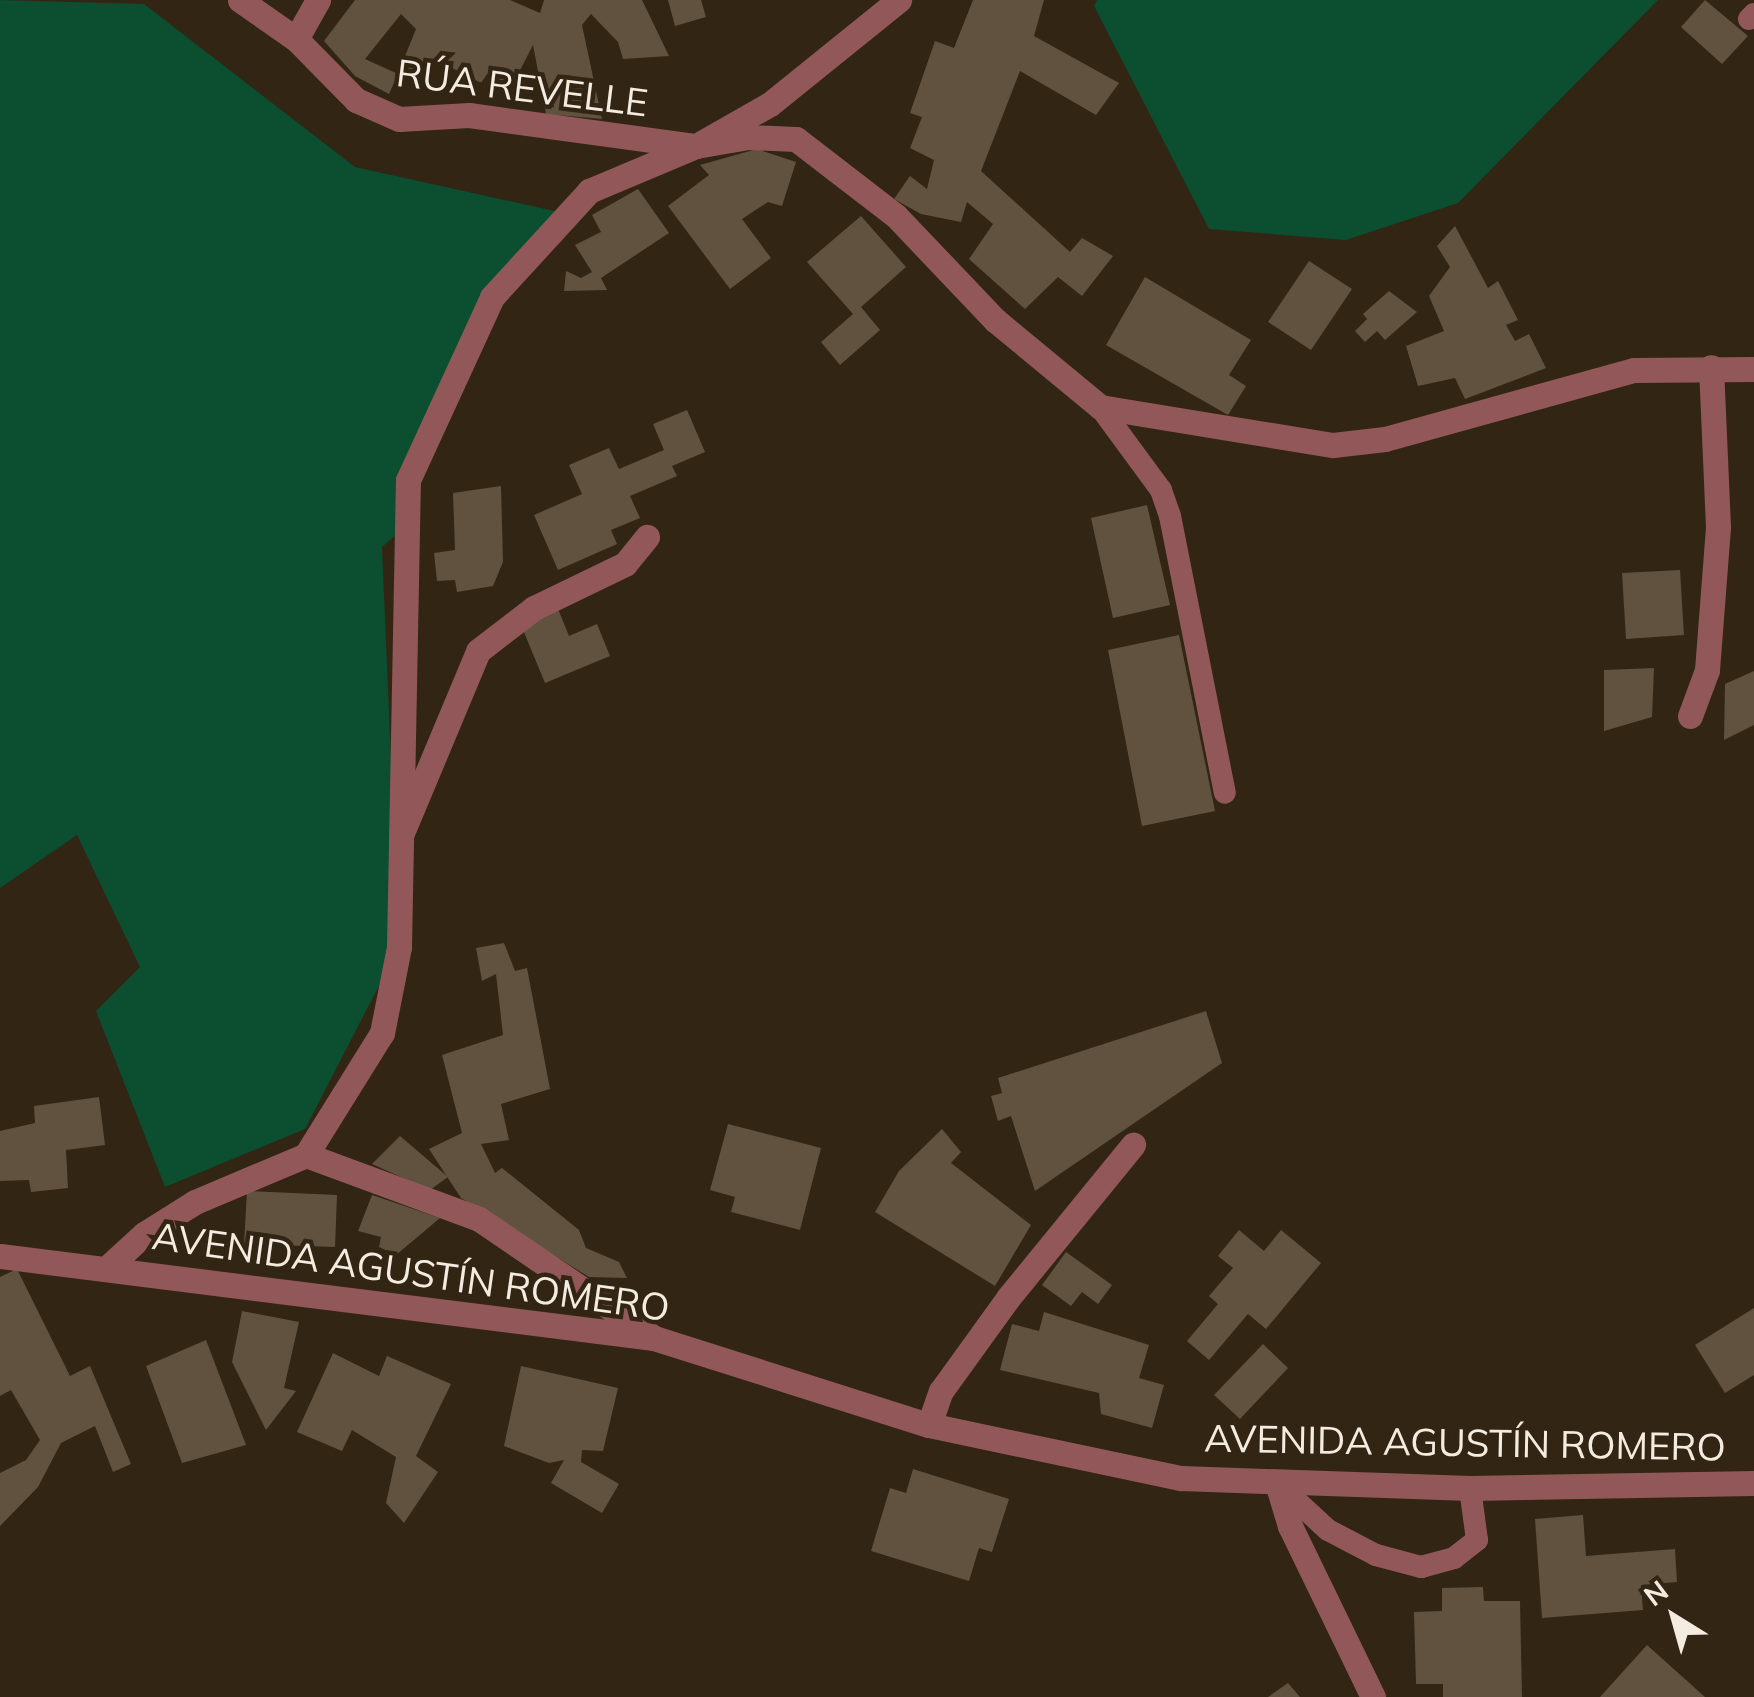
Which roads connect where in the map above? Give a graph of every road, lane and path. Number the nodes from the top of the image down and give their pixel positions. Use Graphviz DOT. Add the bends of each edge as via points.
graph roads {
  1 [pos="240,0"];
  2 [pos="318,0"];
  3 [pos="899,0"];
  4 [pos="296,38"];
  5 [pos="696,146"];
  6 [pos="1711,367"];
  7 [pos="1754,368"];
  8 [pos="1100,407"];
  9 [pos="647,537"];
  10 [pos="1690,716"];
  11 [pos="1224,793"];
  12 [pos="400,837"];
  13 [pos="1133,1144"];
  14 [pos="306,1155"];
  15 [pos="0,1256"];
  16 [pos="107,1268"];
  17 [pos="654,1338"];
  18 [pos="929,1424"];
  19 [pos="1754,1483"];
  20 [pos="1277,1484"];
  21 [pos="1470,1488"];
  22 [pos="1373,1697"];
  1 -- 4 [label="street, RÚA REVELLE"];
  2 -- 4 [label="street"];
  3 -- 5 [label="street, RÚA REVELLE" via="770,104"];
  4 -- 5 [label="street, RÚA REVELLE" via="356,100 399,119 469,114"];
  5 -- 8 [label="street" via="748,137 796,139 896,216 995,320"];
  5 -- 12 [label="street" via="589,191 492,297 434,412 408,480"];
  6 -- 7 [label="street"];
  6 -- 8 [label="street" via="1617,373 1385,439 1333,445"];
  6 -- 10 [label="street" via="1718,527 1707,670"];
  8 -- 11 [label="lane" via="1161,490 1170,516"];
  9 -- 12 [label="street" via="625,564 534,608 478,652"];
  12 -- 14 [label="street" via="399,947 382,1032"];
  13 -- 18 [label="street" via="1008,1298 942,1392"];
  14 -- 16 [label="street" via="196,1202 144,1234"];
  14 -- 17 [label="street" via="479,1220"];
  15 -- 16 [label="street, AVENIDA AGUSTÍN ROMERO"];
  16 -- 17 [label="street, AVENIDA AGUSTÍN ROMERO"];
  17 -- 18 [label="street, AVENIDA AGUSTÍN ROMERO"];
  18 -- 20 [label="street, AVENIDA AGUSTÍN ROMERO" via="1182,1478"];
  19 -- 21 [label="street, AVENIDA AGUSTÍN ROMERO"];
  20 -- 21 [label="street, AVENIDA AGUSTÍN ROMERO"];
  20 -- 21 [label="lane" via="1328,1530 1376,1556 1421,1567 1454,1558 1477,1540"];
  20 -- 22 [label="street" via="1290,1526"];
}
